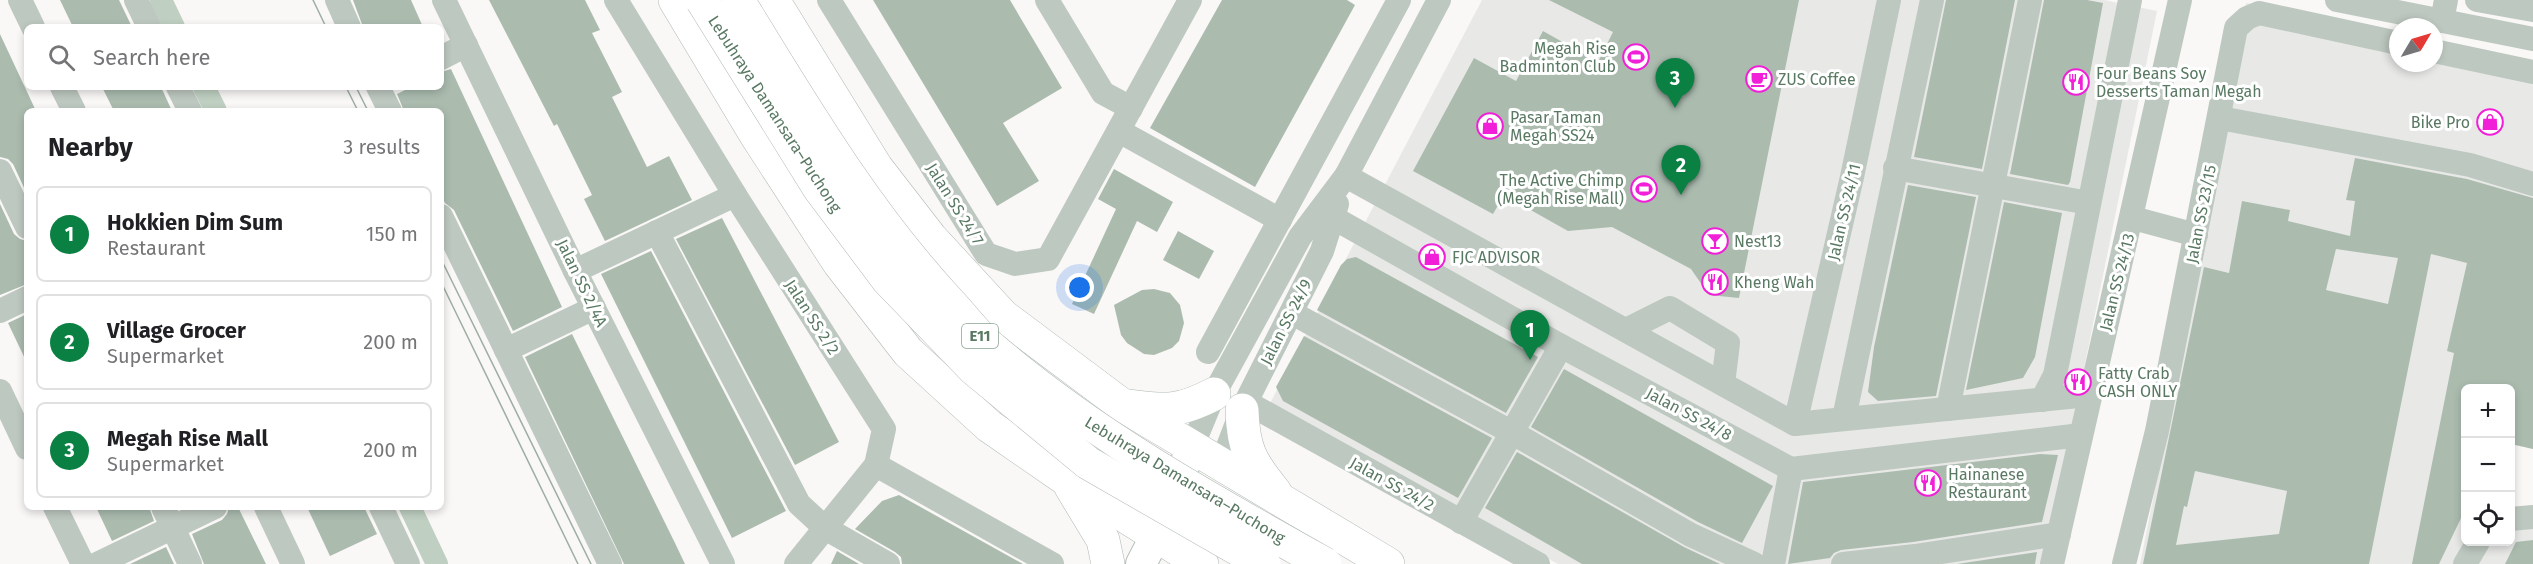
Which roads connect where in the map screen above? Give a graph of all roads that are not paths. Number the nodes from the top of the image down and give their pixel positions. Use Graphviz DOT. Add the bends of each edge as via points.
graph roads {
  1 [pos="20,0"];
  2 [pos="136,0"];
  3 [pos="337,0"];
  4 [pos="444,0"];
  5 [pos="616,0"];
  6 [pos="675,0"];
  7 [pos="702,0"];
  8 [pos="738,0"];
  9 [pos="772,0"];
  10 [pos="829,0"];
  11 [pos="1047,0"];
  12 [pos="1190,0"];
  13 [pos="1399,0"];
  14 [pos="1439,0"];
  15 [pos="1889,0"];
  16 [pos="1932,0"];
  17 [pos="2030,0"];
  18 [pos="2130,0"];
  19 [pos="2180,0"];
  20 [pos="2337,0"];
  21 [pos="2477,0"];
  22 [pos="2444,10"];
  23 [pos="2533,10"];
  24 [pos="32,24"];
  25 [pos="148,24"];
  26 [pos="348,24"];
  27 [pos="2533,39"];
  28 [pos="2389,41"];
  29 [pos="466,45"];
  30 [pos="2443,53"];
  31 [pos="444,56"];
  32 [pos="2533,72"];
  33 [pos="64,90"];
  34 [pos="180,90"];
  35 [pos="72,108"];
  36 [pos="188,108"];
  37 [pos="1131,108"];
  38 [pos="2220,118"];
  39 [pos="1119,131"];
  40 [pos="1895,168"];
  41 [pos="0,171"];
  42 [pos="1346,176"];
  43 [pos="2533,184"];
  44 [pos="1992,186"];
  45 [pos="735,195"];
  46 [pos="2090,203"];
  47 [pos="1332,217"];
  48 [pos="2133,218"];
  49 [pos="1280,220"];
  50 [pos="24,221"];
  51 [pos="444,222"];
  52 [pos="657,232"];
  53 [pos="2196,235"];
  54 [pos="575,271"];
  55 [pos="24,299"];
  56 [pos="594,308"];
  57 [pos="0,311"];
  58 [pos="1292,313"];
  59 [pos="1626,330"];
  60 [pos="1561,346"];
  61 [pos="507,350"];
  62 [pos="1208,352"];
  63 [pos="1723,384"];
  64 [pos="0,391"];
  65 [pos="2089,396"];
  66 [pos="2042,400"];
  67 [pos="1234,402"];
  68 [pos="1122,405"];
  69 [pos="1947,409"];
  70 [pos="1844,418"];
  71 [pos="7,422"];
  72 [pos="1795,424"];
  73 [pos="1511,432"];
  74 [pos="2080,435"];
  75 [pos="24,444"];
  76 [pos="1192,447"];
  77 [pos="876,465"];
  78 [pos="1221,465"];
  79 [pos="1791,469"];
  80 [pos="1067,480"];
  81 [pos="1285,504"];
  82 [pos="57,510"];
  83 [pos="200,510"];
  84 [pos="267,510"];
  85 [pos="382,510"];
  86 [pos="168,517"];
  87 [pos="2533,517"];
  88 [pos="2515,519"];
  89 [pos="1461,522"];
  90 [pos="825,528"];
  91 [pos="2059,534"];
  92 [pos="2476,546"];
  93 [pos="1177,553"];
  94 [pos="83,564"];
  95 [pos="97,564"];
  96 [pos="190,564"];
  97 [pos="293,564"];
  98 [pos="408,564"];
  99 [pos="610,564"];
  100 [pos="723,564"];
  101 [pos="796,564"];
  102 [pos="888,564"];
  103 [pos="1052,564"];
  104 [pos="1108,564"];
  105 [pos="1141,564"];
  106 [pos="1244,564"];
  107 [pos="1264,564"];
  108 [pos="1325,564"];
  109 [pos="1388,564"];
  110 [pos="1538,564"];
  111 [pos="1754,564"];
  112 [pos="1773,564"];
  113 [pos="1843,564"];
  114 [pos="2052,564"];
  115 [pos="2124,564"];
  116 [pos="2465,564"];
  1 -- 24 [label="street"];
  2 -- 25 [label="street"];
  3 -- 26 [label="street"];
  4 -- 29 [label="street, Jalan SS 2/4A"];
  5 -- 45 [label="street, Jalan SS 2/2"];
  6 -- 80 [label="highway" via="839,263 908,352 989,426"];
  7 -- 107 [label="highway, Lebuhraya Damansara–Puchong / E11, bridge" via="819,188 888,280 974,369 1088,463"];
  8 -- 108 [label="highway, Lebuhraya Damansara–Puchong / E11, bridge" via="845,173 913,263 993,349 1105,435 1213,502"];
  9 -- 68 [label="highway" via="876,167 931,238 1003,316"];
  10 -- 39 [label="street, Jalan SS 24/7" via="986,254 1015,264 1048,260"];
  11 -- 37 [label="street" via="1103,93"];
  12 -- 37 [label="street, Jalan SS 24/7"];
  13 -- 49 [label="street"];
  14 -- 42 [label="street, Jalan SS 24/9"];
  15 -- 72 [label="street, Jalan SS 24/11"];
  16 -- 40 [label="street"];
  17 -- 44 [label="street"];
  18 -- 46 [label="street"];
  19 -- 48 [label="street, Jalan SS 24/13"];
  20 -- 22 [label="street"];
  21 -- 23 [label="street"];
  22 -- 27 [label="street"];
  28 -- 38 [label="street, Jalan SS 23/15" via="2259,13 2247,18 2236,28"];
  29 -- 31 [label="street"];
  29 -- 54 [label="street, Jalan SS 2/4A"];
  30 -- 32 [label="street"];
  33 -- 35 [label="street"];
  34 -- 36 [label="street"];
  37 -- 39 [label="street, Jalan SS 24/7"];
  38 -- 43 [label="street" via="2470,165"];
  38 -- 53 [label="street, Jalan SS 23/15"];
  39 -- 49 [label="street"];
  40 -- 44 [label="street"];
  40 -- 70 [label="street"];
  41 -- 50 [label="street"];
  42 -- 47 [label="street, Jalan SS 24/9"];
  42 -- 59 [label="street"];
  42 -- 67 [label="street, Jalan SS 24/9" via="1300,237"];
  44 -- 46 [label="street"];
  44 -- 69 [label="street"];
  45 -- 52 [label="street"];
  45 -- 77 [label="street, Jalan SS 2/2" via="884,429"];
  46 -- 66 [label="street" via="2055,375"];
  47 -- 58 [label="street, Jalan SS 24/9" via="1322,251"];
  47 -- 60 [label="street, Jalan SS 24/8"];
  48 -- 53 [label="street"];
  48 -- 65 [label="street, Jalan SS 24/13"];
  49 -- 62 [label="street"];
  51 -- 61 [label="street"];
  52 -- 54 [label="street"];
  52 -- 90 [label="street" via="799,504"];
  53 -- 115 [label="street, Jalan SS 23/15" via="2157,431"];
  54 -- 56 [label="street, Jalan SS 2/4A"];
  55 -- 57 [label="street"];
  56 -- 61 [label="street"];
  56 -- 100 [label="street, Jalan SS 2/4A"];
  58 -- 67 [label="street, Jalan SS 24/9"];
  58 -- 73 [label="street"];
  59 -- 63 [label="street"];
  59 -- 63 [label="street" via="1670,308 1728,342"];
  60 -- 73 [label="street"];
  60 -- 79 [label="street, Jalan SS 24/8"];
  61 -- 99 [label="street"];
  63 -- 72 [label="street"];
  64 -- 71 [label="street"];
  65 -- 66 [label="street"];
  65 -- 74 [label="street, Jalan SS 24/13"];
  66 -- 69 [label="street"];
  66 -- 74 [label="street" via="2065,416"];
  67 -- 68 [label="highway" via="1165,411"];
  67 -- 76 [label="street, Jalan SS 24/9"];
  67 -- 78 [label="street, Jalan SS 24/9"];
  67 -- 81 [label="highway" via="1248,453"];
  67 -- 89 [label="street, Jalan SS 24/2"];
  68 -- 76 [label="highway"];
  68 -- 80 [label="highway" via="1121,428 1113,450 1089,473"];
  69 -- 70 [label="street"];
  70 -- 72 [label="street"];
  71 -- 75 [label="street"];
  73 -- 89 [label="street"];
  73 -- 111 [label="street" via="1691,535"];
  74 -- 79 [label="street"];
  74 -- 91 [label="street, Jalan SS 24/13"];
  76 -- 78 [label="highway"];
  76 -- 93 [label="main road"];
  77 -- 90 [label="street"];
  77 -- 103 [label="street"];
  78 -- 81 [label="highway"];
  78 -- 93 [label="main road"];
  79 -- 112 [label="street"];
  80 -- 93 [label="highway"];
  80 -- 104 [label="highway" via="1103,540"];
  81 -- 106 [label="highway" via="1265,513 1250,529 1245,540"];
  81 -- 109 [label="highway"];
  82 -- 94 [label="street"];
  83 -- 86 [label="street"];
  84 -- 97 [label="street"];
  85 -- 98 [label="street"];
  86 -- 95 [label="street"];
  86 -- 96 [label="street"];
  87 -- 88 [label="street"];
  89 -- 110 [label="street, Jalan SS 24/2"];
  90 -- 101 [label="street"];
  90 -- 102 [label="street"];
  91 -- 113 [label="street"];
  91 -- 114 [label="street, Jalan SS 24/13"];
  92 -- 116 [label="street"];
  93 -- 105 [label="main road"];
}
